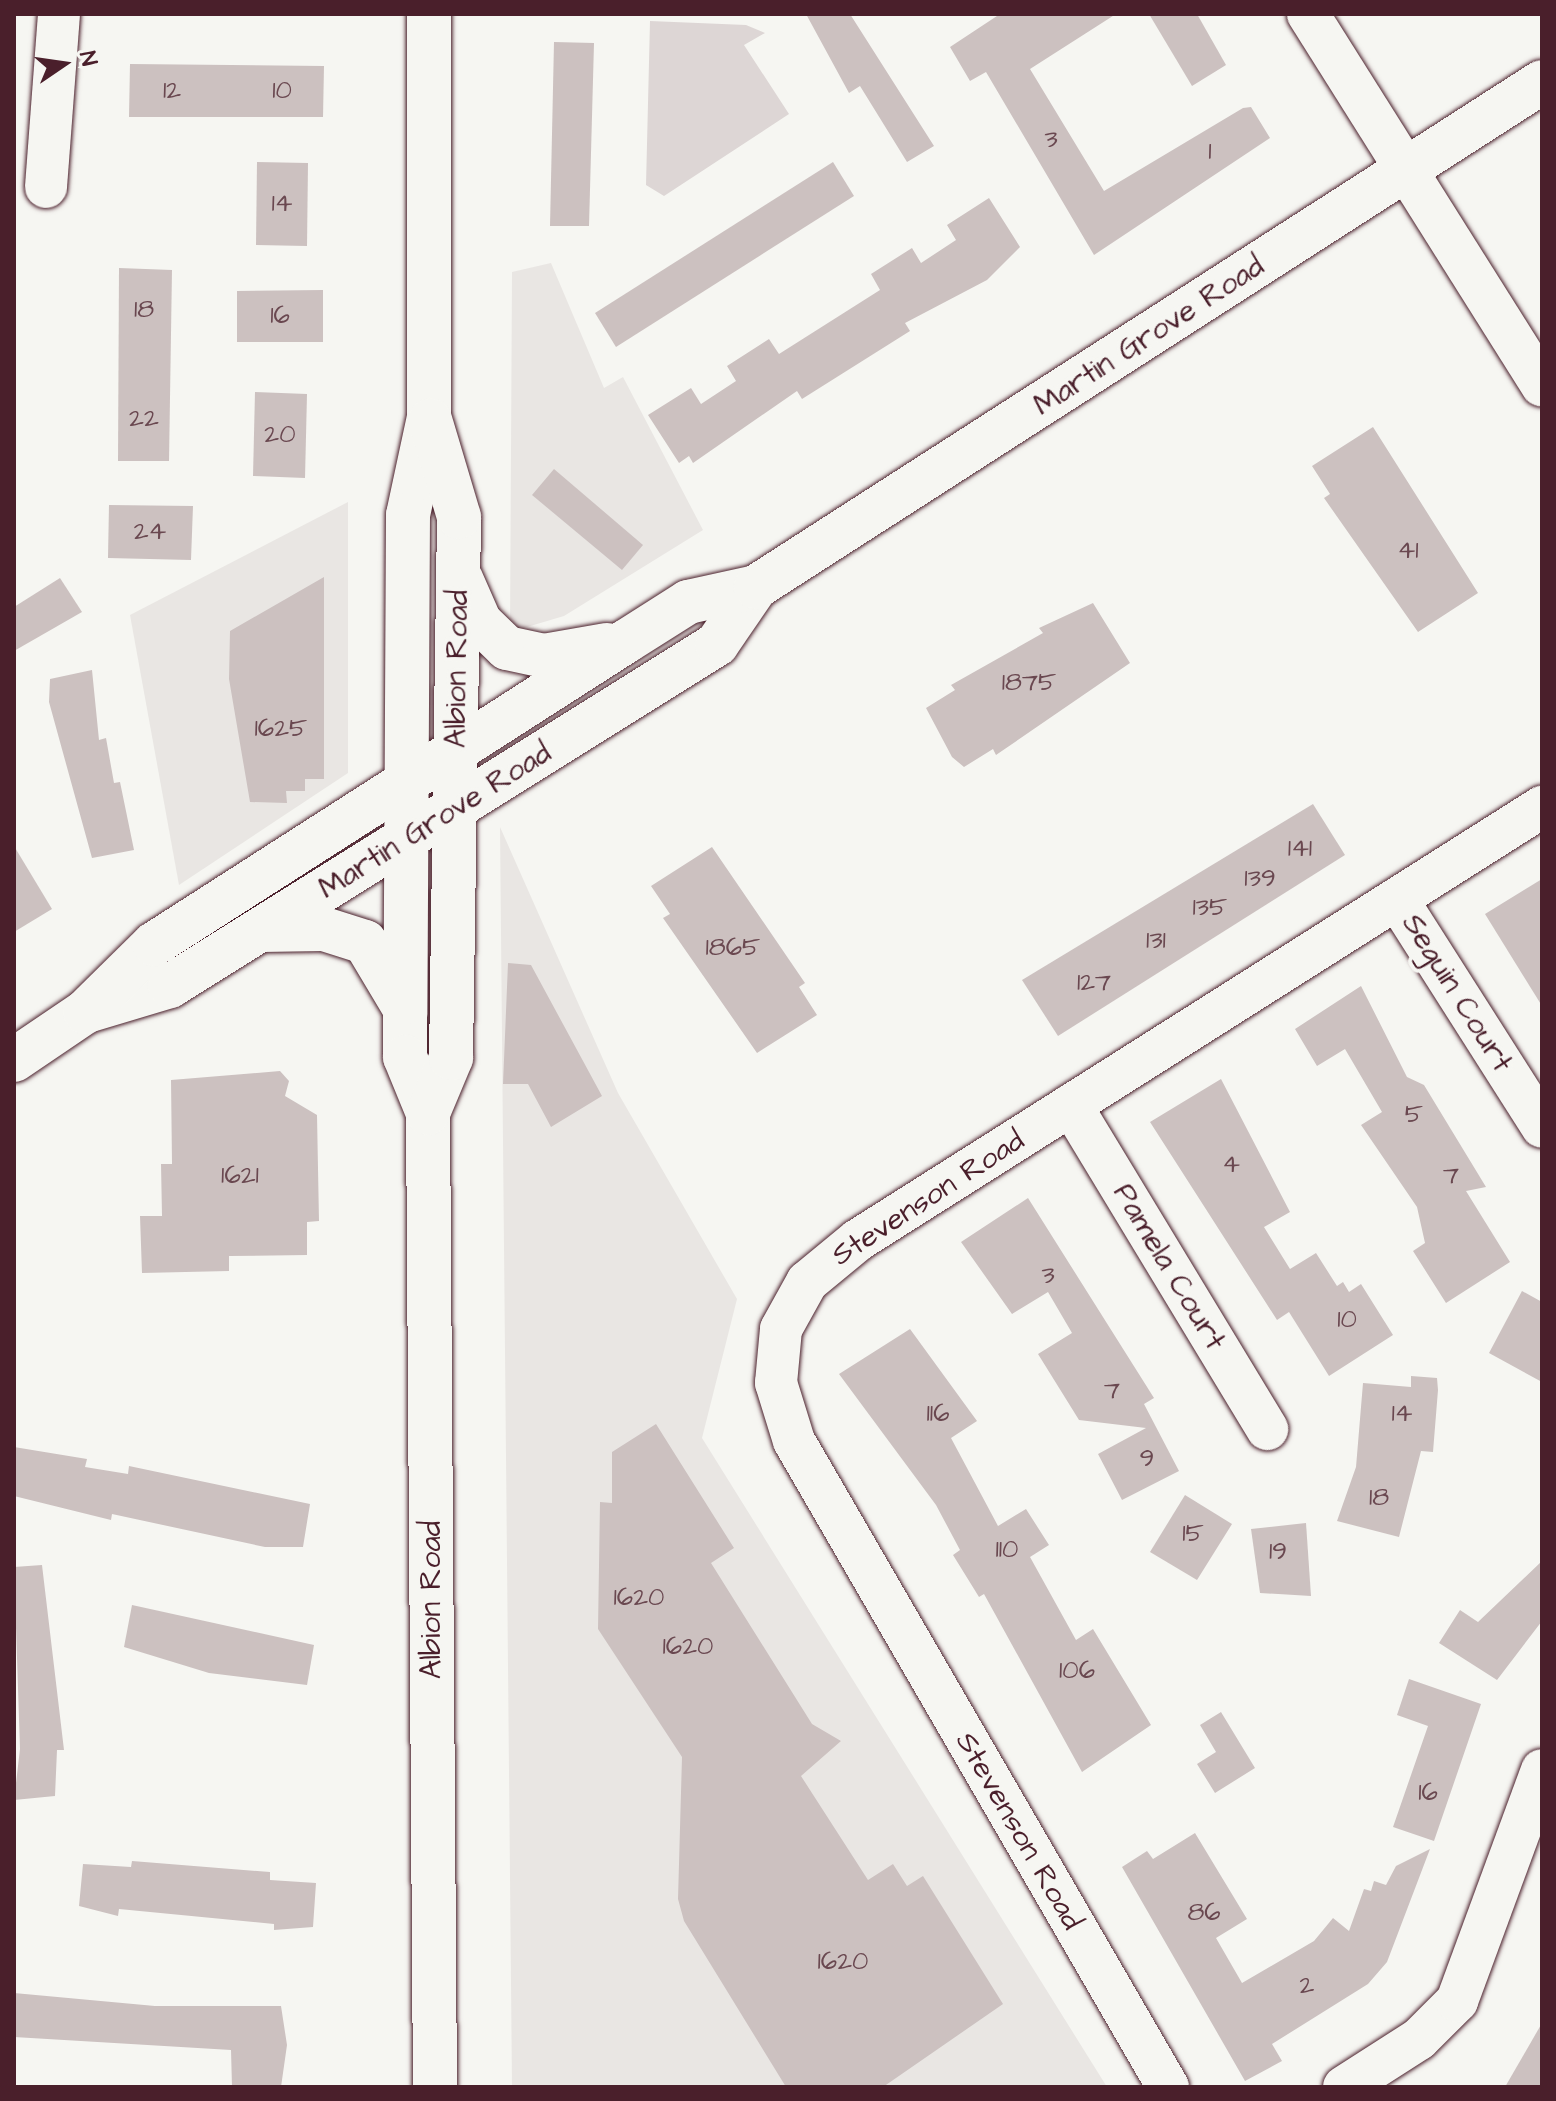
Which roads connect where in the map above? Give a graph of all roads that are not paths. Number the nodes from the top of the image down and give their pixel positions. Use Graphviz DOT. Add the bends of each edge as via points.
graph roads {
  1 [pos="59,14"];
  2 [pos="429,14"];
  3 [pos="1308,14"];
  4 [pos="1542,82"];
  5 [pos="1406,172"];
  6 [pos="46,187"];
  7 [pos="1542,386"];
  8 [pos="429,417"];
  9 [pos="459,573"];
  10 [pos="756,587"];
  11 [pos="625,642"];
  12 [pos="456,751"];
  13 [pos="406,783"];
  14 [pos="455,807"];
  15 [pos="1542,807"];
  16 [pos="406,838"];
  17 [pos="1397,899"];
  18 [pos="261,930"];
  19 [pos="85,1012"];
  20 [pos="405,1014"];
  21 [pos="14,1060"];
  22 [pos="1071,1105"];
  23 [pos="428,1113"];
  24 [pos="1542,1127"];
  25 [pos="1267,1429"];
  26 [pos="1542,1770"];
  27 [pos="435,2087"];
  28 [pos="1168,2087"];
  29 [pos="1344,2087"];
  1 -- 6 [label="street"];
  2 -- 8 [label="main road, Albion Road"];
  3 -- 5 [label="street"];
  4 -- 5 [label="main road, Martin Grove Road"];
  5 -- 7 [label="street"];
  5 -- 10 [label="main road, Martin Grove Road"];
  8 -- 9 [label="main road, Albion Road" via="459,517"];
  8 -- 13 [label="main road, Albion Road" via="408,515"];
  9 -- 11 [label="main road" via="480,622 507,648 544,656"];
  9 -- 12 [label="main road, Albion Road"];
  10 -- 11 [label="main road, Martin Grove Road" via="688,602"];
  10 -- 14 [label="main road, Martin Grove Road" via="717,644"];
  11 -- 12 [label="main road, Martin Grove Road"];
  12 -- 13 [label="main road, Martin Grove Road"];
  12 -- 14 [label="main road, Albion Road"];
  13 -- 16 [label="main road, Albion Road"];
  13 -- 19 [label="main road, Martin Grove Road" via="154,944"];
  14 -- 16 [label="main road, Martin Grove Road"];
  14 -- 23 [label="main road, Albion Road" via="451,1058"];
  15 -- 17 [label="street, Stevenson Road"];
  16 -- 18 [label="main road, Martin Grove Road"];
  16 -- 20 [label="main road, Albion Road"];
  17 -- 22 [label="street, Stevenson Road"];
  17 -- 24 [label="street, Seguin Court"];
  18 -- 19 [label="main road, Martin Grove Road" via="170,986"];
  18 -- 20 [label="main road" via="324,929 365,942 388,970"];
  19 -- 21 [label="main road, Martin Grove Road"];
  20 -- 23 [label="main road, Albion Road" via="405,1057"];
  22 -- 25 [label="street, Pamela Court"];
  22 -- 28 [label="street, Stevenson Road" via="830,1260 790,1306 776,1383 794,1441"];
  23 -- 27 [label="main road, Albion Road"];
  26 -- 29 [label="street" via="1457,2001 1419,2039"];
}
